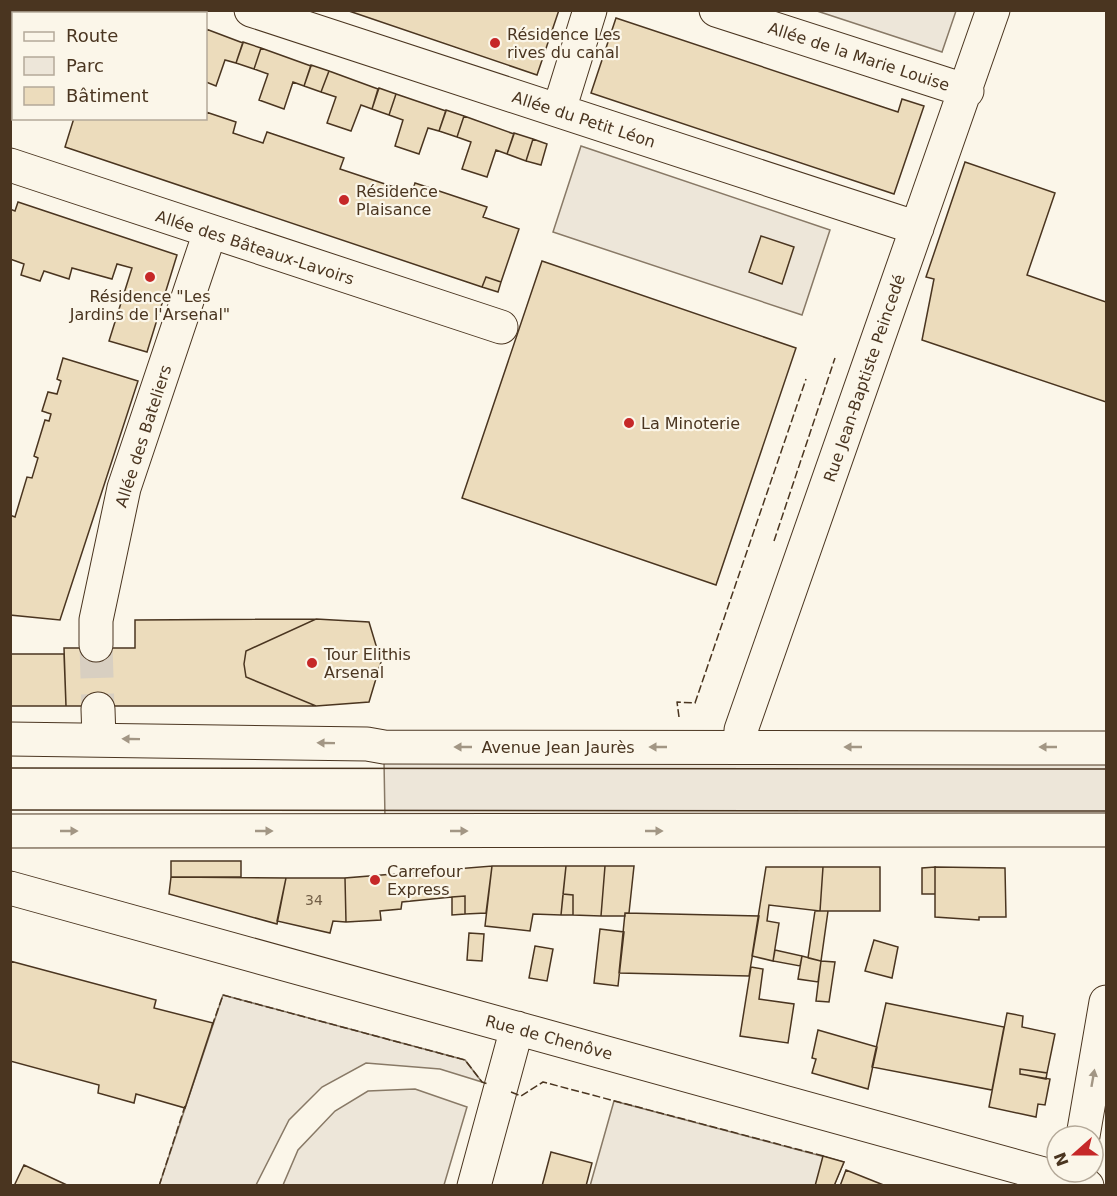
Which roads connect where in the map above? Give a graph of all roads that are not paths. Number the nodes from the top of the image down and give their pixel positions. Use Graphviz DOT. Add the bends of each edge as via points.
graph roads {
  1 [pos="251,10"];
  2 [pos="590,10"];
  3 [pos="716,10"];
  4 [pos="993,10"];
  5 [pos="967,91"];
  6 [pos="560,110"];
  7 [pos="10,165"];
  8 [pos="917,228"];
  9 [pos="210,232"];
  10 [pos="501,327"];
  11 [pos="96,645"];
  12 [pos="10,739"];
  13 [pos="741,747"];
  14 [pos="1107,748"];
  15 [pos="1107,830"];
  16 [pos="10,831"];
  17 [pos="10,888"];
  18 [pos="1107,1002"];
  19 [pos="517,1028"];
  20 [pos="1085,1124"];
  21 [pos="1045,1172"];
  22 [pos="474,1185"];
  1 -- 6 [label="street, Allée du Petit Léon"];
  2 -- 6 [label="street"];
  3 -- 5 [label="street, Allée de la Marie Louise"];
  4 -- 5 [label="street, Rue Jean-Baptiste Peincedé"];
  5 -- 8 [label="street, Rue Jean-Baptiste Peincedé"];
  6 -- 8 [label="street, Allée du Petit Léon"];
  7 -- 9 [label="street, Allée des Bâteaux-Lavoirs"];
  8 -- 13 [label="street, Rue Jean-Baptiste Peincedé" via="741,730"];
  9 -- 10 [label="street, Allée des Bâteaux-Lavoirs"];
  9 -- 11 [label="street, Allée des Bateliers" via="124,488 96,620"];
  13 -- 12 [label="street, Avenue Jean Jaurès, one-way" via="384,747 98,724"];
  14 -- 13 [label="street, Avenue Jean Jaurès, one-way"];
  16 -- 15 [label="street, one-way"];
  17 -- 19 [label="street, Rue de Chenôve"];
  20 -- 18 [label="street, one-way"];
  19 -- 21 [label="street, Rue de Chenôve"];
  19 -- 22 [label="street"];
}
